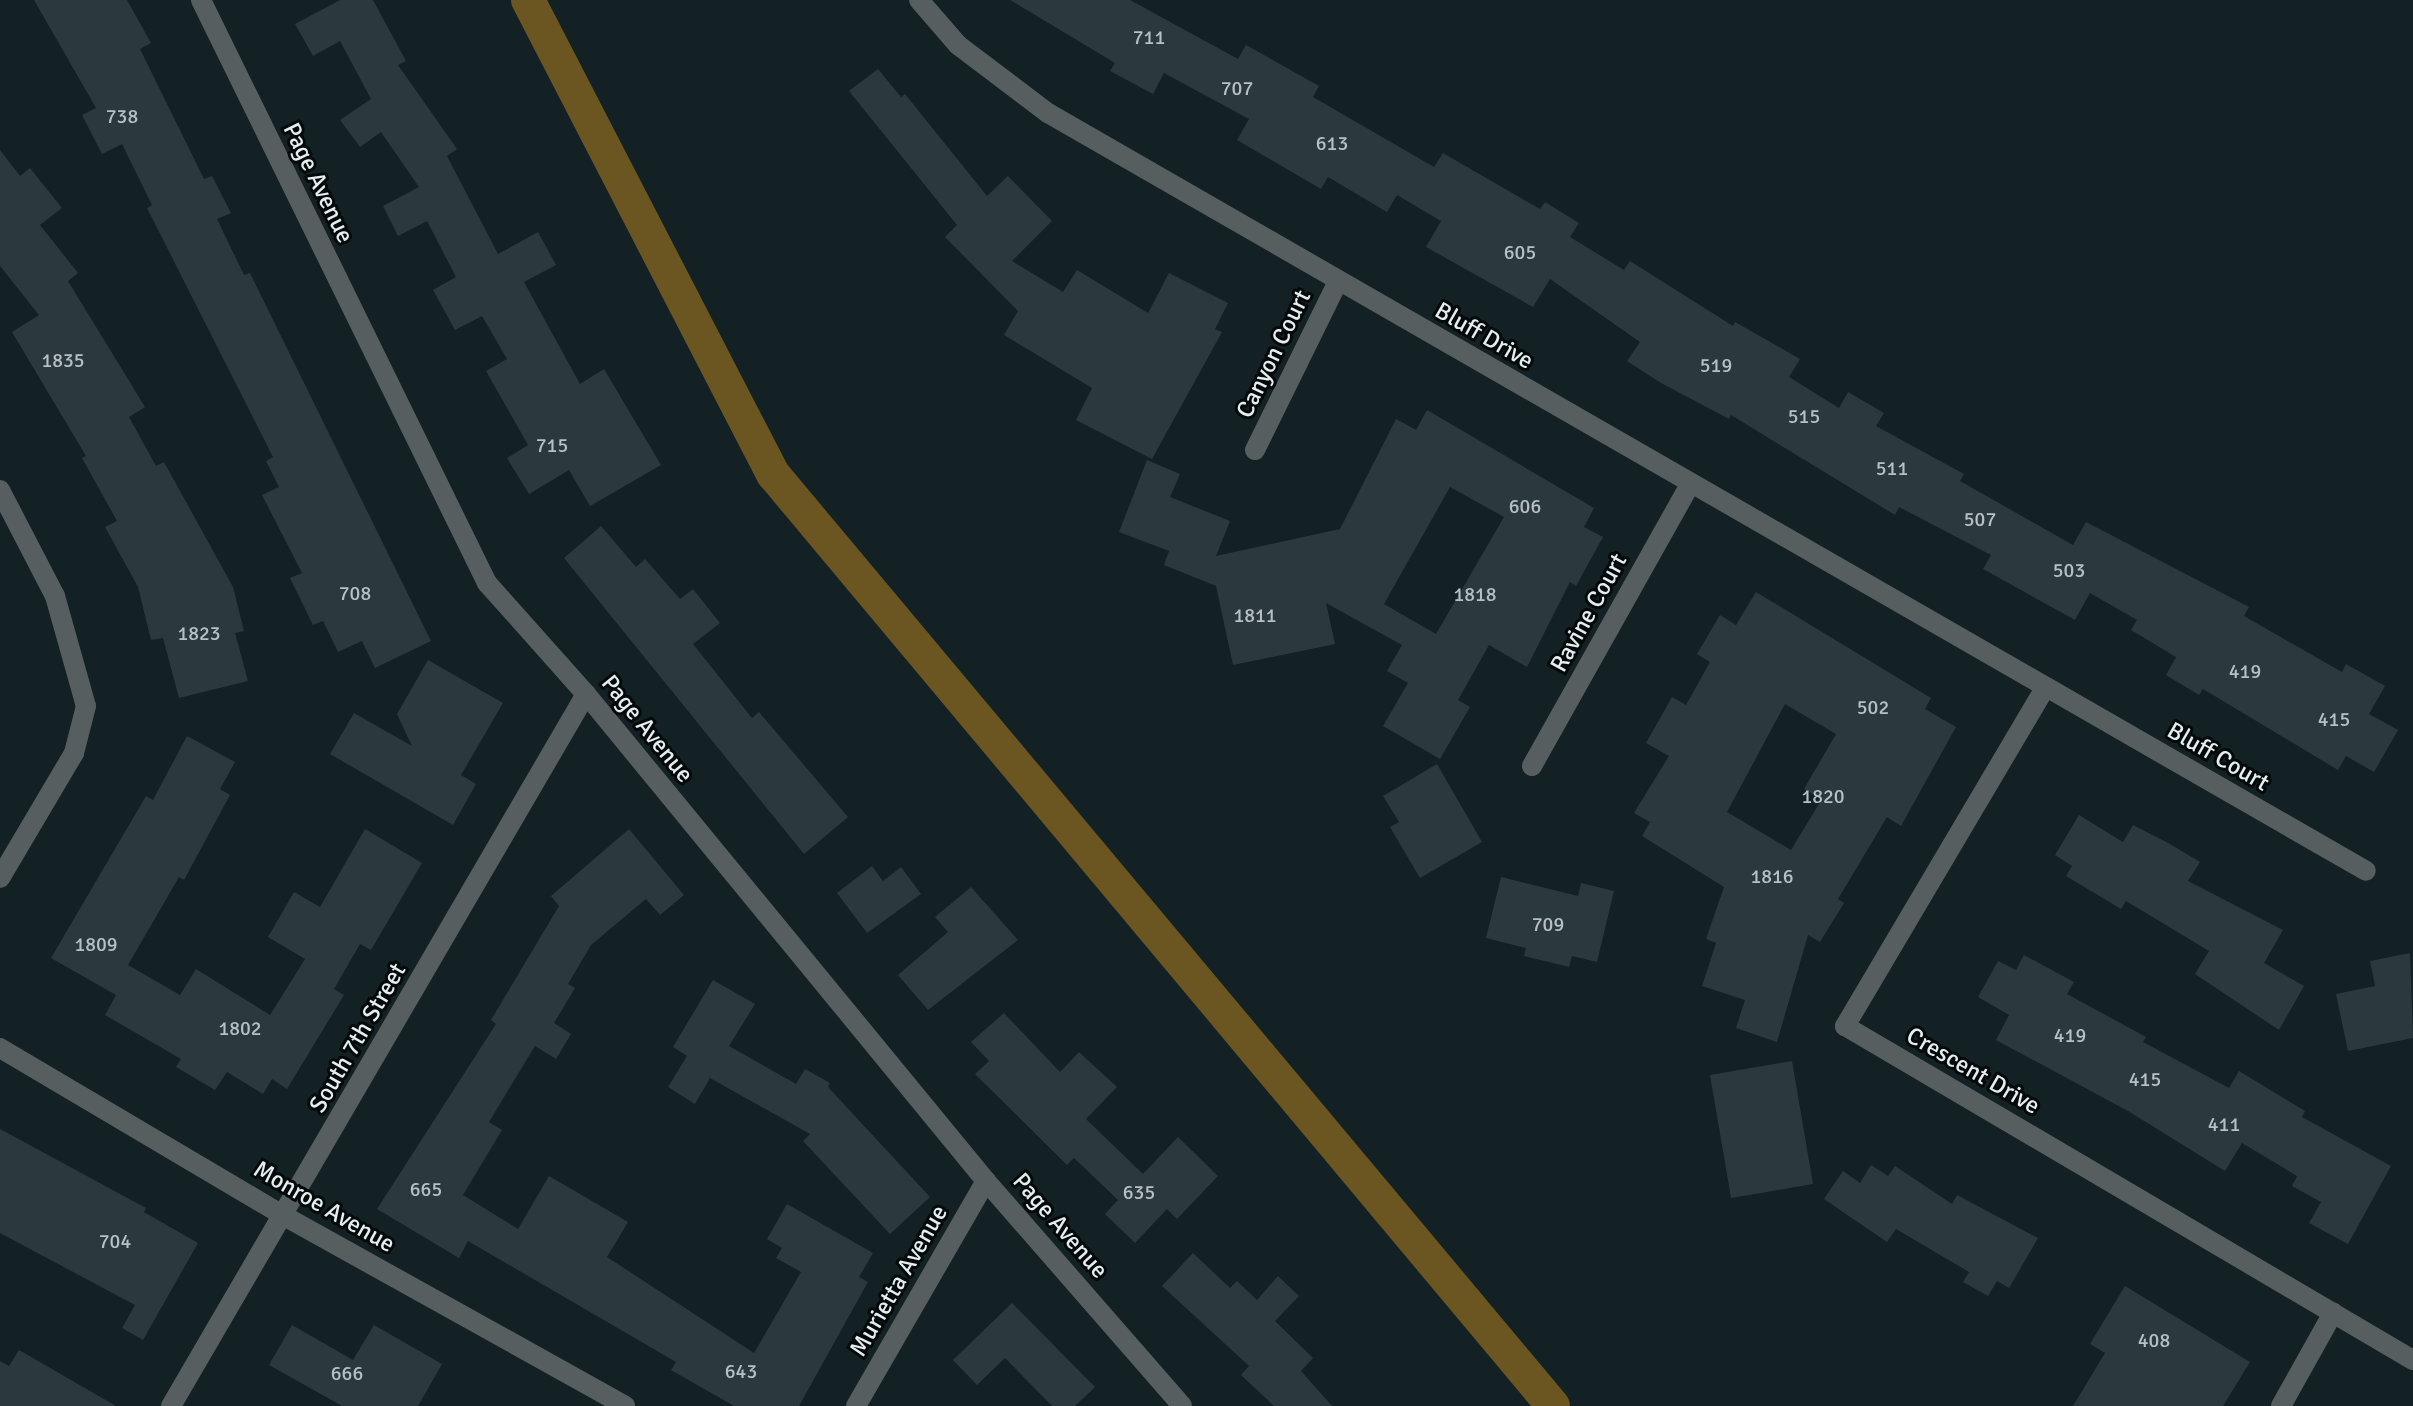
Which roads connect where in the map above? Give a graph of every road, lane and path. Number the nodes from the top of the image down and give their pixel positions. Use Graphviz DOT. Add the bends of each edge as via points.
graph roads {
  1 [pos="201,0"];
  2 [pos="919,0"];
  3 [pos="1338,281"];
  4 [pos="1255,450"];
  5 [pos="1690,484"];
  6 [pos="0,490"];
  7 [pos="2045,688"];
  8 [pos="586,694"];
  9 [pos="1532,766"];
  10 [pos="2366,871"];
  11 [pos="0,878"];
  12 [pos="0,1048"];
  13 [pos="986,1181"];
  14 [pos="286,1217"];
  15 [pos="2333,1313"];
  16 [pos="2413,1360"];
  17 [pos="171,1406"];
  18 [pos="625,1406"];
  19 [pos="856,1406"];
  20 [pos="1182,1406"];
  21 [pos="2281,1406"];
  1 -- 8 [label="street, Page Avenue" via="487,583"];
  2 -- 3 [label="street, Bluff Drive" via="958,45 1016,91"];
  3 -- 4 [label="street, Canyon Court"];
  3 -- 5 [label="street, Bluff Drive"];
  5 -- 7 [label="street, Bluff Drive"];
  5 -- 9 [label="street, Ravine Court"];
  6 -- 11 [label="street" via="55,596 86,706 74,753"];
  7 -- 10 [label="street, Bluff Court"];
  7 -- 15 [label="street, Crescent Drive" via="1845,1026"];
  8 -- 13 [label="street, Page Avenue"];
  8 -- 14 [label="street, South 7th Street"];
  12 -- 14 [label="street, Monroe Avenue"];
  13 -- 19 [label="street, Murietta Avenue"];
  13 -- 20 [label="street, Page Avenue"];
  14 -- 17 [label="street, South 7th Street"];
  14 -- 18 [label="street, Monroe Avenue"];
  15 -- 16 [label="street, Crescent Drive"];
  15 -- 21 [label="street"];
}
